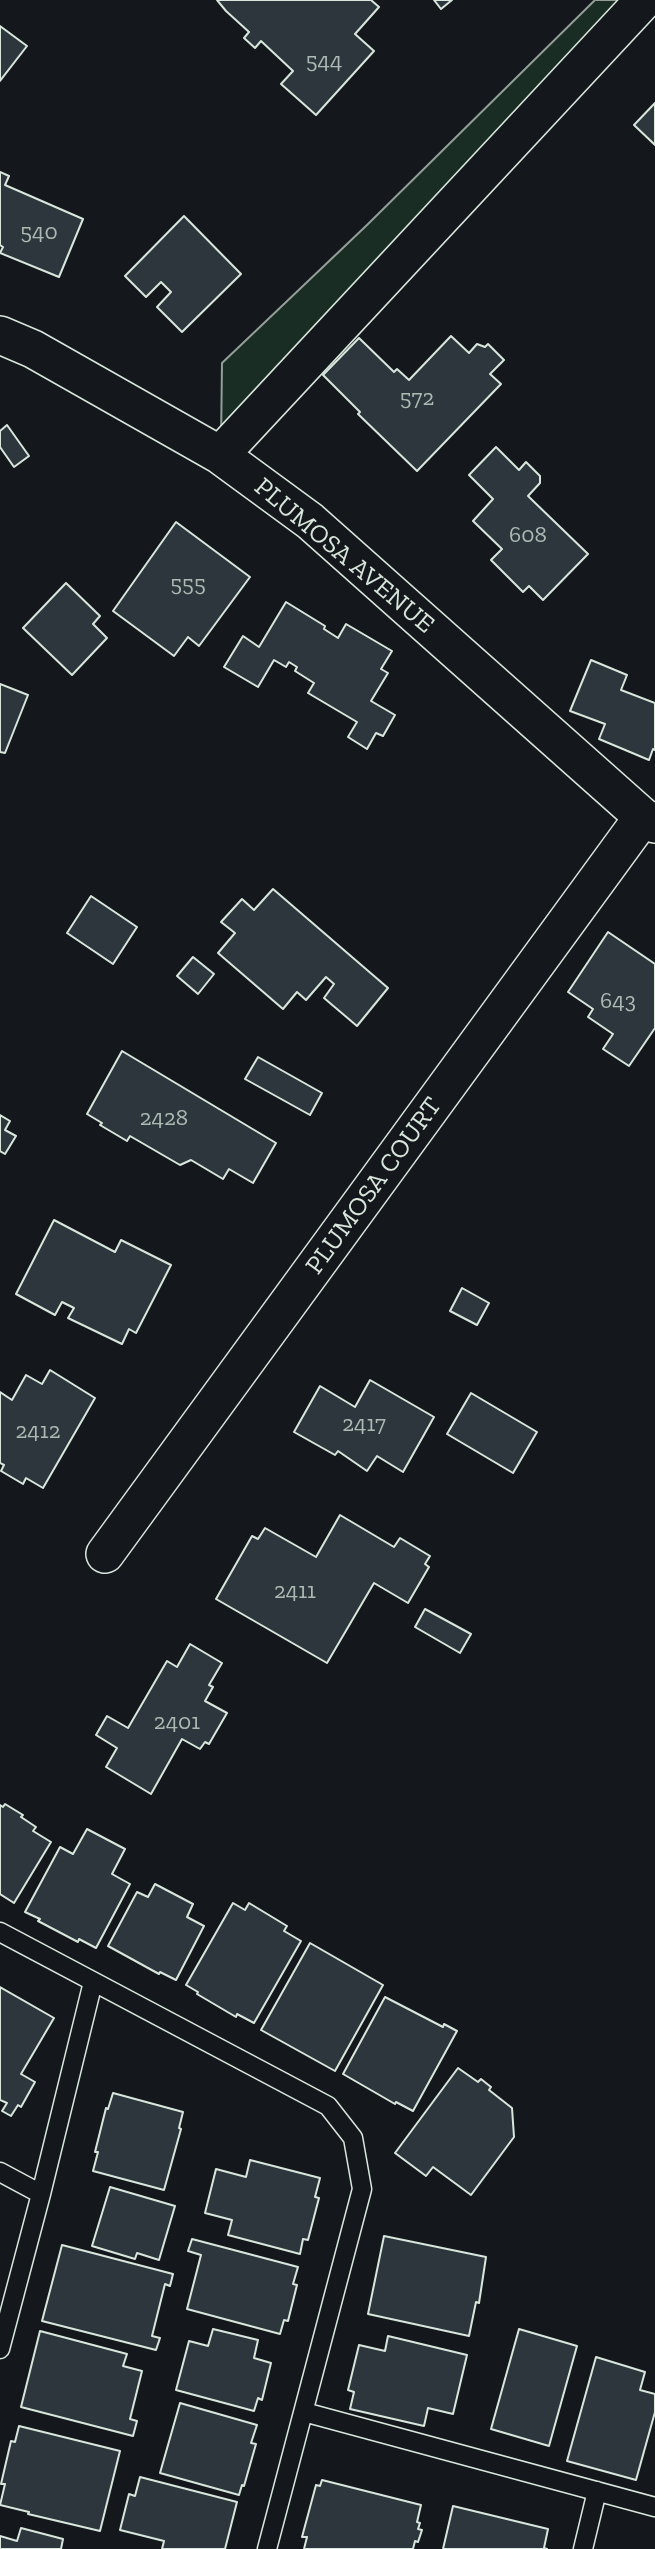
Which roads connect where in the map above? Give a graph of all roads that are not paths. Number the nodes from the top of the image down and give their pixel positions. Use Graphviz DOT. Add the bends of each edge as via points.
graph roads {
  1 [pos="644,0"];
  2 [pos="0,335"];
  3 [pos="220,455"];
  4 [pos="649,821"];
  5 [pos="105,1554"];
  6 [pos="0,1932"];
  7 [pos="93,1982"];
  8 [pos="0,2172"];
  9 [pos="41,2194"];
  10 [pos="0,2349"];
  11 [pos="304,2412"];
  12 [pos="597,2491"];
  13 [pos="655,2507"];
  14 [pos="268,2549"];
  15 [pos="583,2549"];
  1 -- 3 [label="street"];
  2 -- 3 [label="street, PLUMOSA AVENUE" via="33,349"];
  3 -- 4 [label="street, PLUMOSA AVENUE" via="310,521"];
  4 -- 5 [label="street, PLUMOSA COURT"];
  6 -- 7 [label="lane"];
  7 -- 9 [label="lane"];
  7 -- 11 [label="lane" via="328,2106 353,2138 362,2189"];
  8 -- 9 [label="lane"];
  9 -- 10 [label="lane"];
  11 -- 12 [label="lane"];
  11 -- 14 [label="lane"];
  12 -- 13 [label="lane"];
  12 -- 15 [label="lane"];
}
